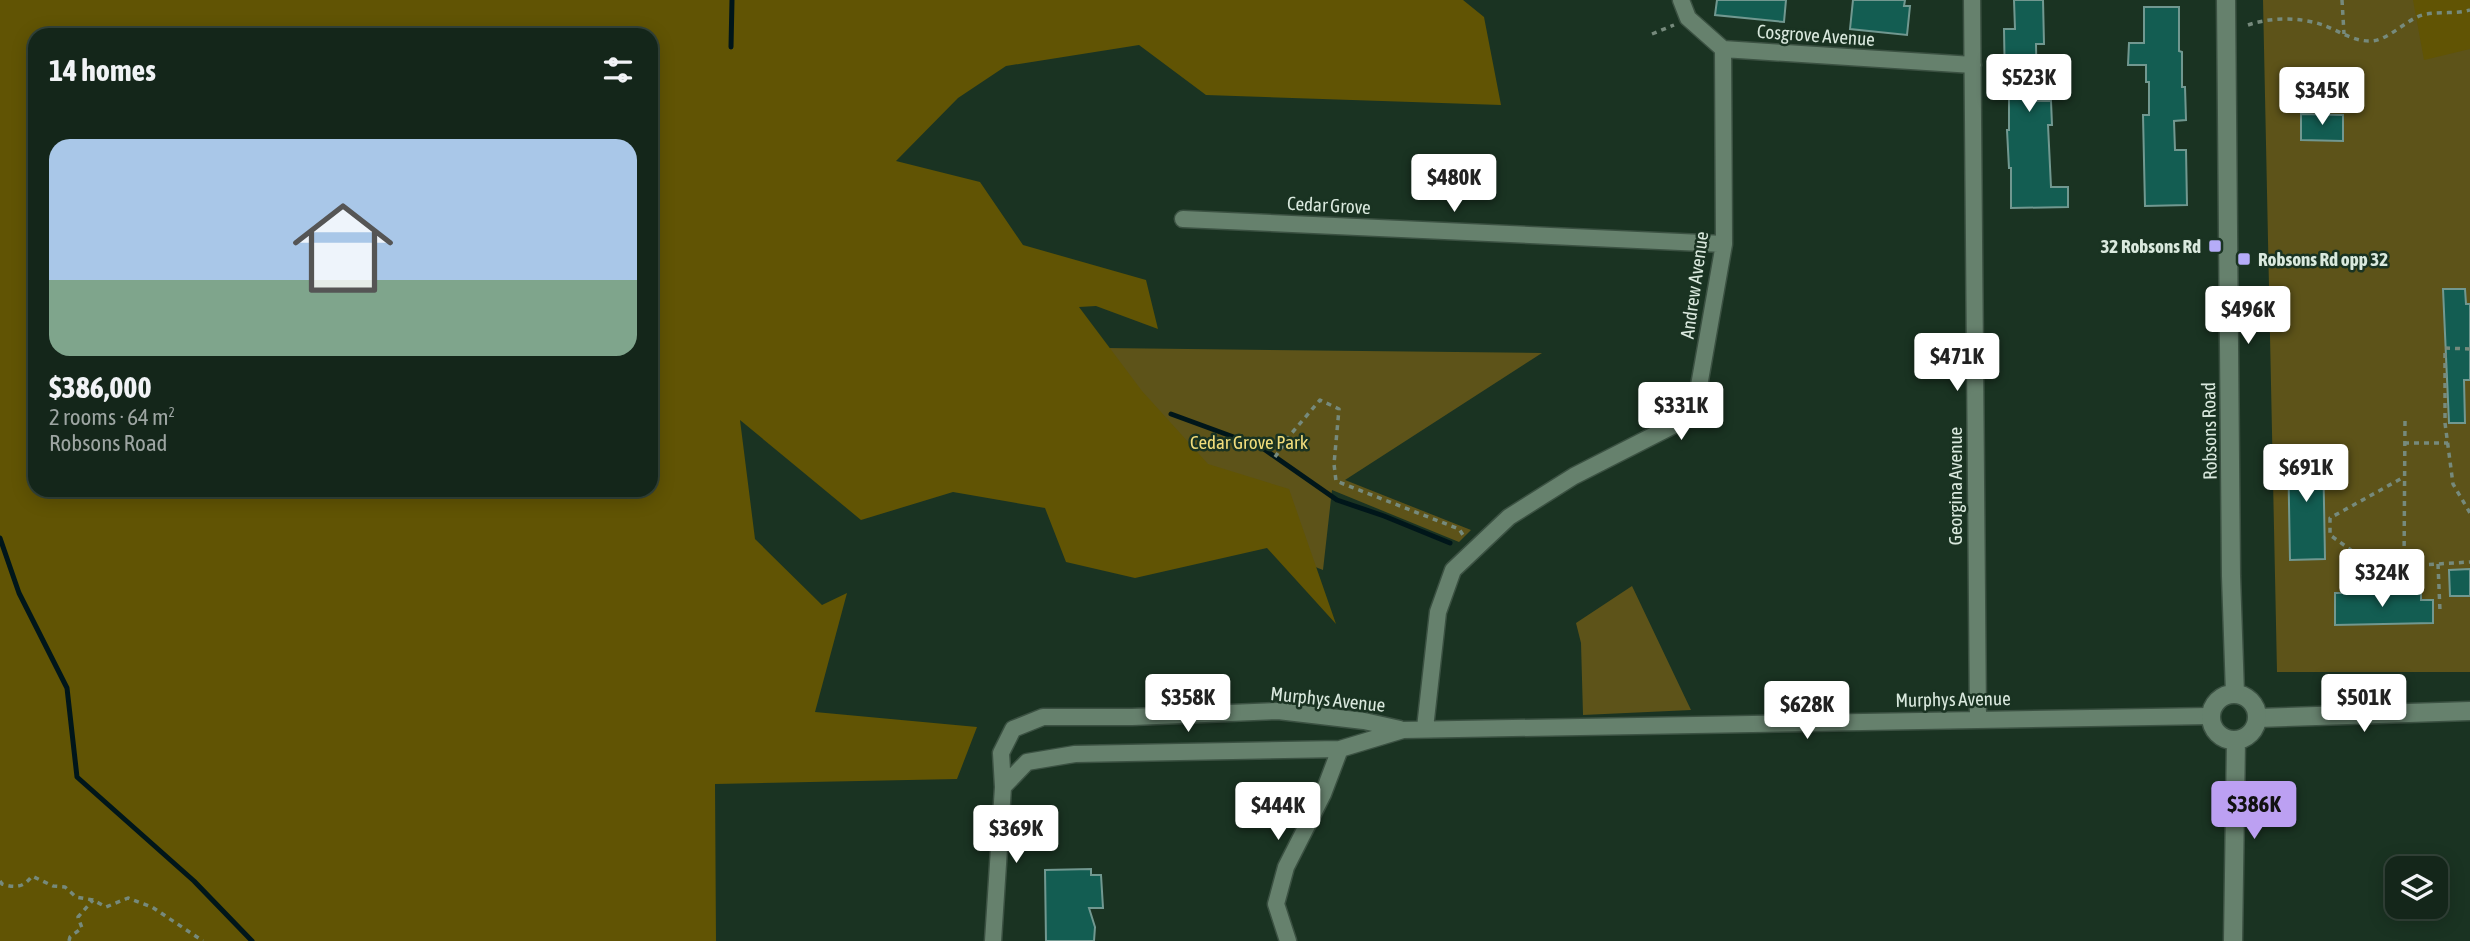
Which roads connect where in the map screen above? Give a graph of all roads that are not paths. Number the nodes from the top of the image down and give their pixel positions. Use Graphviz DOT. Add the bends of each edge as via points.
graph roads {
  1 [pos="1681,0"];
  2 [pos="1972,0"];
  3 [pos="2226,0"];
  4 [pos="1723,49"];
  5 [pos="1973,65"];
  6 [pos="1183,219"];
  7 [pos="1724,244"];
  8 [pos="2235,694"];
  9 [pos="2470,711"];
  10 [pos="2210,716"];
  11 [pos="2257,719"];
  12 [pos="1978,720"];
  13 [pos="1425,728"];
  14 [pos="1403,730"];
  15 [pos="2236,740"];
  16 [pos="1340,749"];
  17 [pos="1003,787"];
  18 [pos="993,941"];
  19 [pos="1288,941"];
  20 [pos="2233,941"];
  1 -- 4 [label="street" via="1688,18"];
  2 -- 5 [label="street, Georgina Avenue"];
  3 -- 8 [label="main road, Robsons Road"];
  4 -- 5 [label="street, Cosgrove Avenue"];
  4 -- 7 [label="street, Andrew Avenue"];
  5 -- 12 [label="street, Georgina Avenue"];
  6 -- 7 [label="street, Cedar Grove"];
  7 -- 13 [label="street, Andrew Avenue" via="1699,386 1682,421 1509,516 1453,570 1438,612"];
  8 -- 10 [label="main road" via="2222,696"];
  8 -- 11 [label="main road" via="2251,700"];
  9 -- 11 [label="main road"];
  10 -- 12 [label="street, Murphys Avenue"];
  10 -- 15 [label="main road" via="2221,736"];
  11 -- 15 [label="main road" via="2249,734"];
  12 -- 13 [label="street, Murphys Avenue"];
  13 -- 14 [label="street, Murphys Avenue"];
  14 -- 16 [label="street, Murphys Avenue"];
  14 -- 17 [label="street, Murphys Avenue" via="1278,712 1043,717 1013,729 1001,753"];
  15 -- 20 [label="main road"];
  16 -- 17 [label="street, Murphys Avenue" via="1075,754 1027,762"];
  16 -- 19 [label="street" via="1286,867 1276,904"];
  17 -- 18 [label="street"];
}
